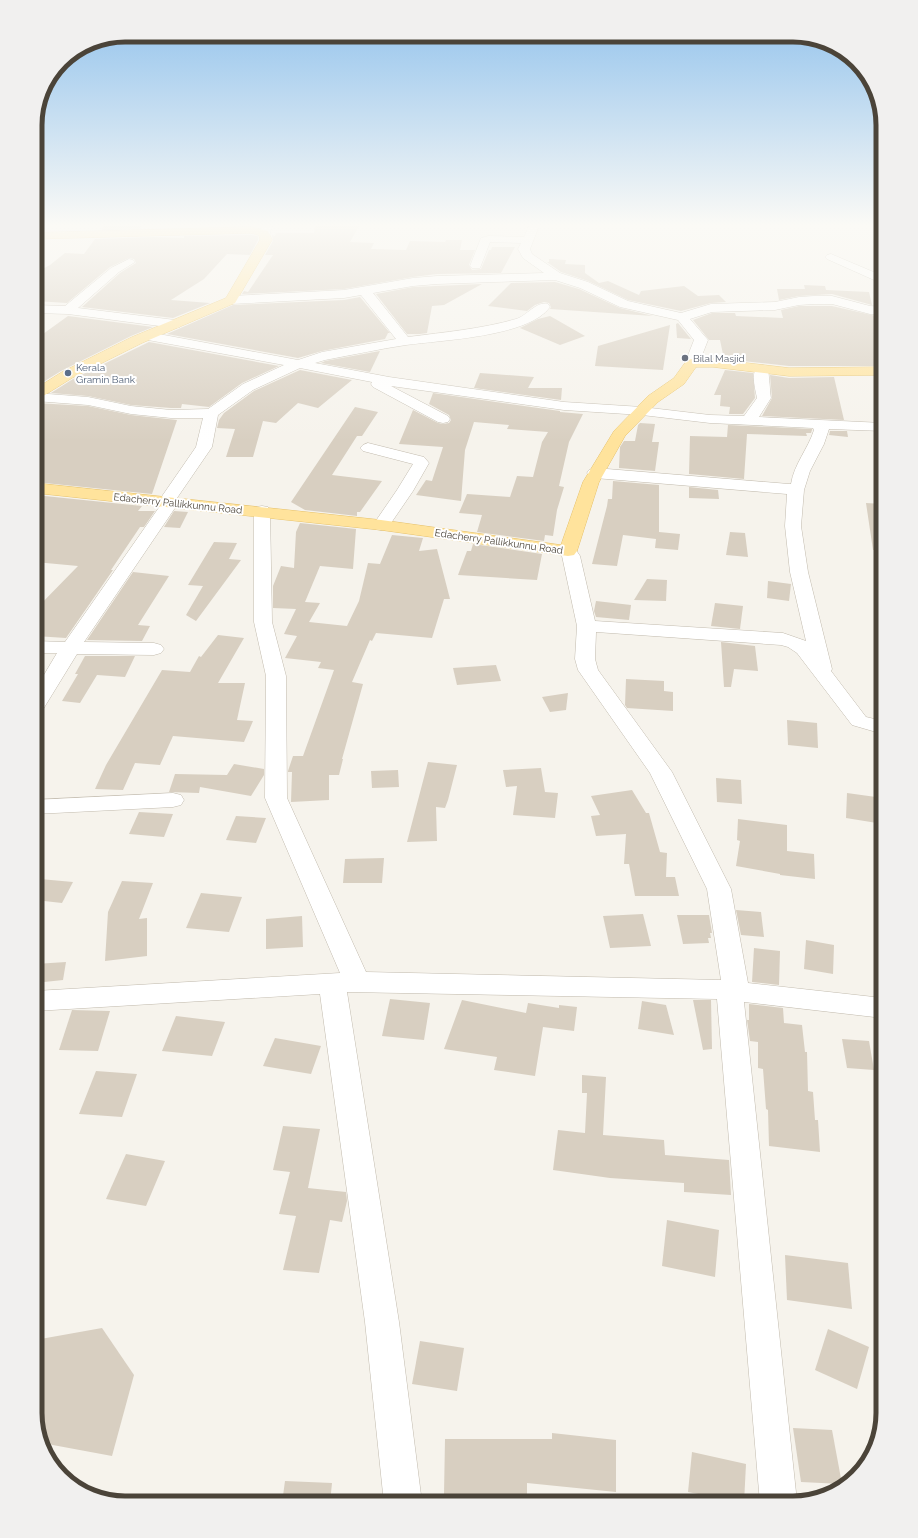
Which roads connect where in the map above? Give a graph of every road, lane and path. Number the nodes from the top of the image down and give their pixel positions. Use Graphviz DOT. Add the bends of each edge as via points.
graph roads {
  1 [pos="82,298"];
  2 [pos="273,298"];
  3 [pos="370,298"];
  4 [pos="611,298"];
  5 [pos="231,300"];
  6 [pos="544,307"];
  7 [pos="42,309"];
  8 [pos="68,310"];
  9 [pos="876,310"];
  10 [pos="682,317"];
  11 [pos="175,324"];
  12 [pos="148,336"];
  13 [pos="405,341"];
  14 [pos="692,363"];
  15 [pos="296,365"];
  16 [pos="762,369"];
  17 [pos="876,371"];
  18 [pos="364,377"];
  19 [pos="42,390"];
  20 [pos="42,393"];
  21 [pos="642,411"];
  22 [pos="211,413"];
  23 [pos="444,419"];
  24 [pos="749,421"];
  25 [pos="817,424"];
  26 [pos="876,427"];
  27 [pos="368,448"];
  28 [pos="596,473"];
  29 [pos="42,489"];
  30 [pos="790,489"];
  31 [pos="168,502"];
  32 [pos="262,511"];
  33 [pos="381,525"];
  34 [pos="568,551"];
  35 [pos="587,626"];
  36 [pos="42,647"];
  37 [pos="70,647"];
  38 [pos="154,649"];
  39 [pos="823,674"];
  40 [pos="42,695"];
  41 [pos="876,726"];
  42 [pos="173,800"];
  43 [pos="42,806"];
  44 [pos="345,983"];
  45 [pos="733,991"];
  46 [pos="42,1001"];
  47 [pos="876,1007"];
  48 [pos="402,1496"];
  49 [pos="779,1496"];
  1 -- 8 [label="street"];
  2 -- 5 [label="street"];
  3 -- 13 [label="street"];
  4 -- 10 [label="street" via="624,304"];
  5 -- 11 [label="main road"];
  6 -- 13 [label="street" via="526,320 492,330"];
  7 -- 8 [label="street"];
  8 -- 11 [label="street"];
  9 -- 10 [label="street" via="832,300 814,300 775,306 711,308"];
  10 -- 14 [label="street" via="701,340"];
  11 -- 12 [label="main road"];
  12 -- 15 [label="street"];
  12 -- 19 [label="main road"];
  13 -- 15 [label="street" via="322,356"];
  14 -- 16 [label="main road"];
  14 -- 21 [label="main road, Edacherry Pallikkunnu Road" via="679,381 653,399"];
  15 -- 18 [label="street"];
  15 -- 22 [label="street" via="248,387"];
  16 -- 17 [label="main road" via="788,372"];
  16 -- 24 [label="street" via="764,398"];
  18 -- 21 [label="street" via="564,406"];
  18 -- 23 [label="street"];
  20 -- 22 [label="street" via="131,410 171,414"];
  21 -- 24 [label="street"];
  21 -- 28 [label="main road, Edacherry Pallikkunnu Road" via="619,434"];
  22 -- 31 [label="street" via="204,447"];
  24 -- 25 [label="street"];
  25 -- 26 [label="street"];
  25 -- 30 [label="street" via="822,429 817,444 801,470 798,487"];
  27 -- 33 [label="street" via="418,460 421,464"];
  28 -- 30 [label="street"];
  28 -- 34 [label="main road, Edacherry Pallikkunnu Road" via="580,511"];
  29 -- 31 [label="main road, Edacherry Pallikkunnu Road"];
  30 -- 39 [label="street" via="796,490 793,526 799,572"];
  31 -- 32 [label="main road, Edacherry Pallikkunnu Road"];
  31 -- 37 [label="street"];
  32 -- 33 [label="main road, Edacherry Pallikkunnu Road"];
  32 -- 44 [label="street" via="263,622 276,676 276,798"];
  33 -- 34 [label="main road, Edacherry Pallikkunnu Road"];
  34 -- 35 [label="street"];
  35 -- 39 [label="street" via="782,639 804,649"];
  35 -- 45 [label="street" via="585,659 588,670 661,772 719,889"];
  36 -- 37 [label="street"];
  37 -- 38 [label="street"];
  37 -- 40 [label="street"];
  39 -- 41 [label="street" via="859,721"];
  42 -- 43 [label="street"];
  44 -- 45 [label="street" via="701,988"];
  44 -- 46 [label="street"];
  44 -- 48 [label="street"];
  45 -- 47 [label="street"];
  45 -- 49 [label="street" via="732,1032"];
}
